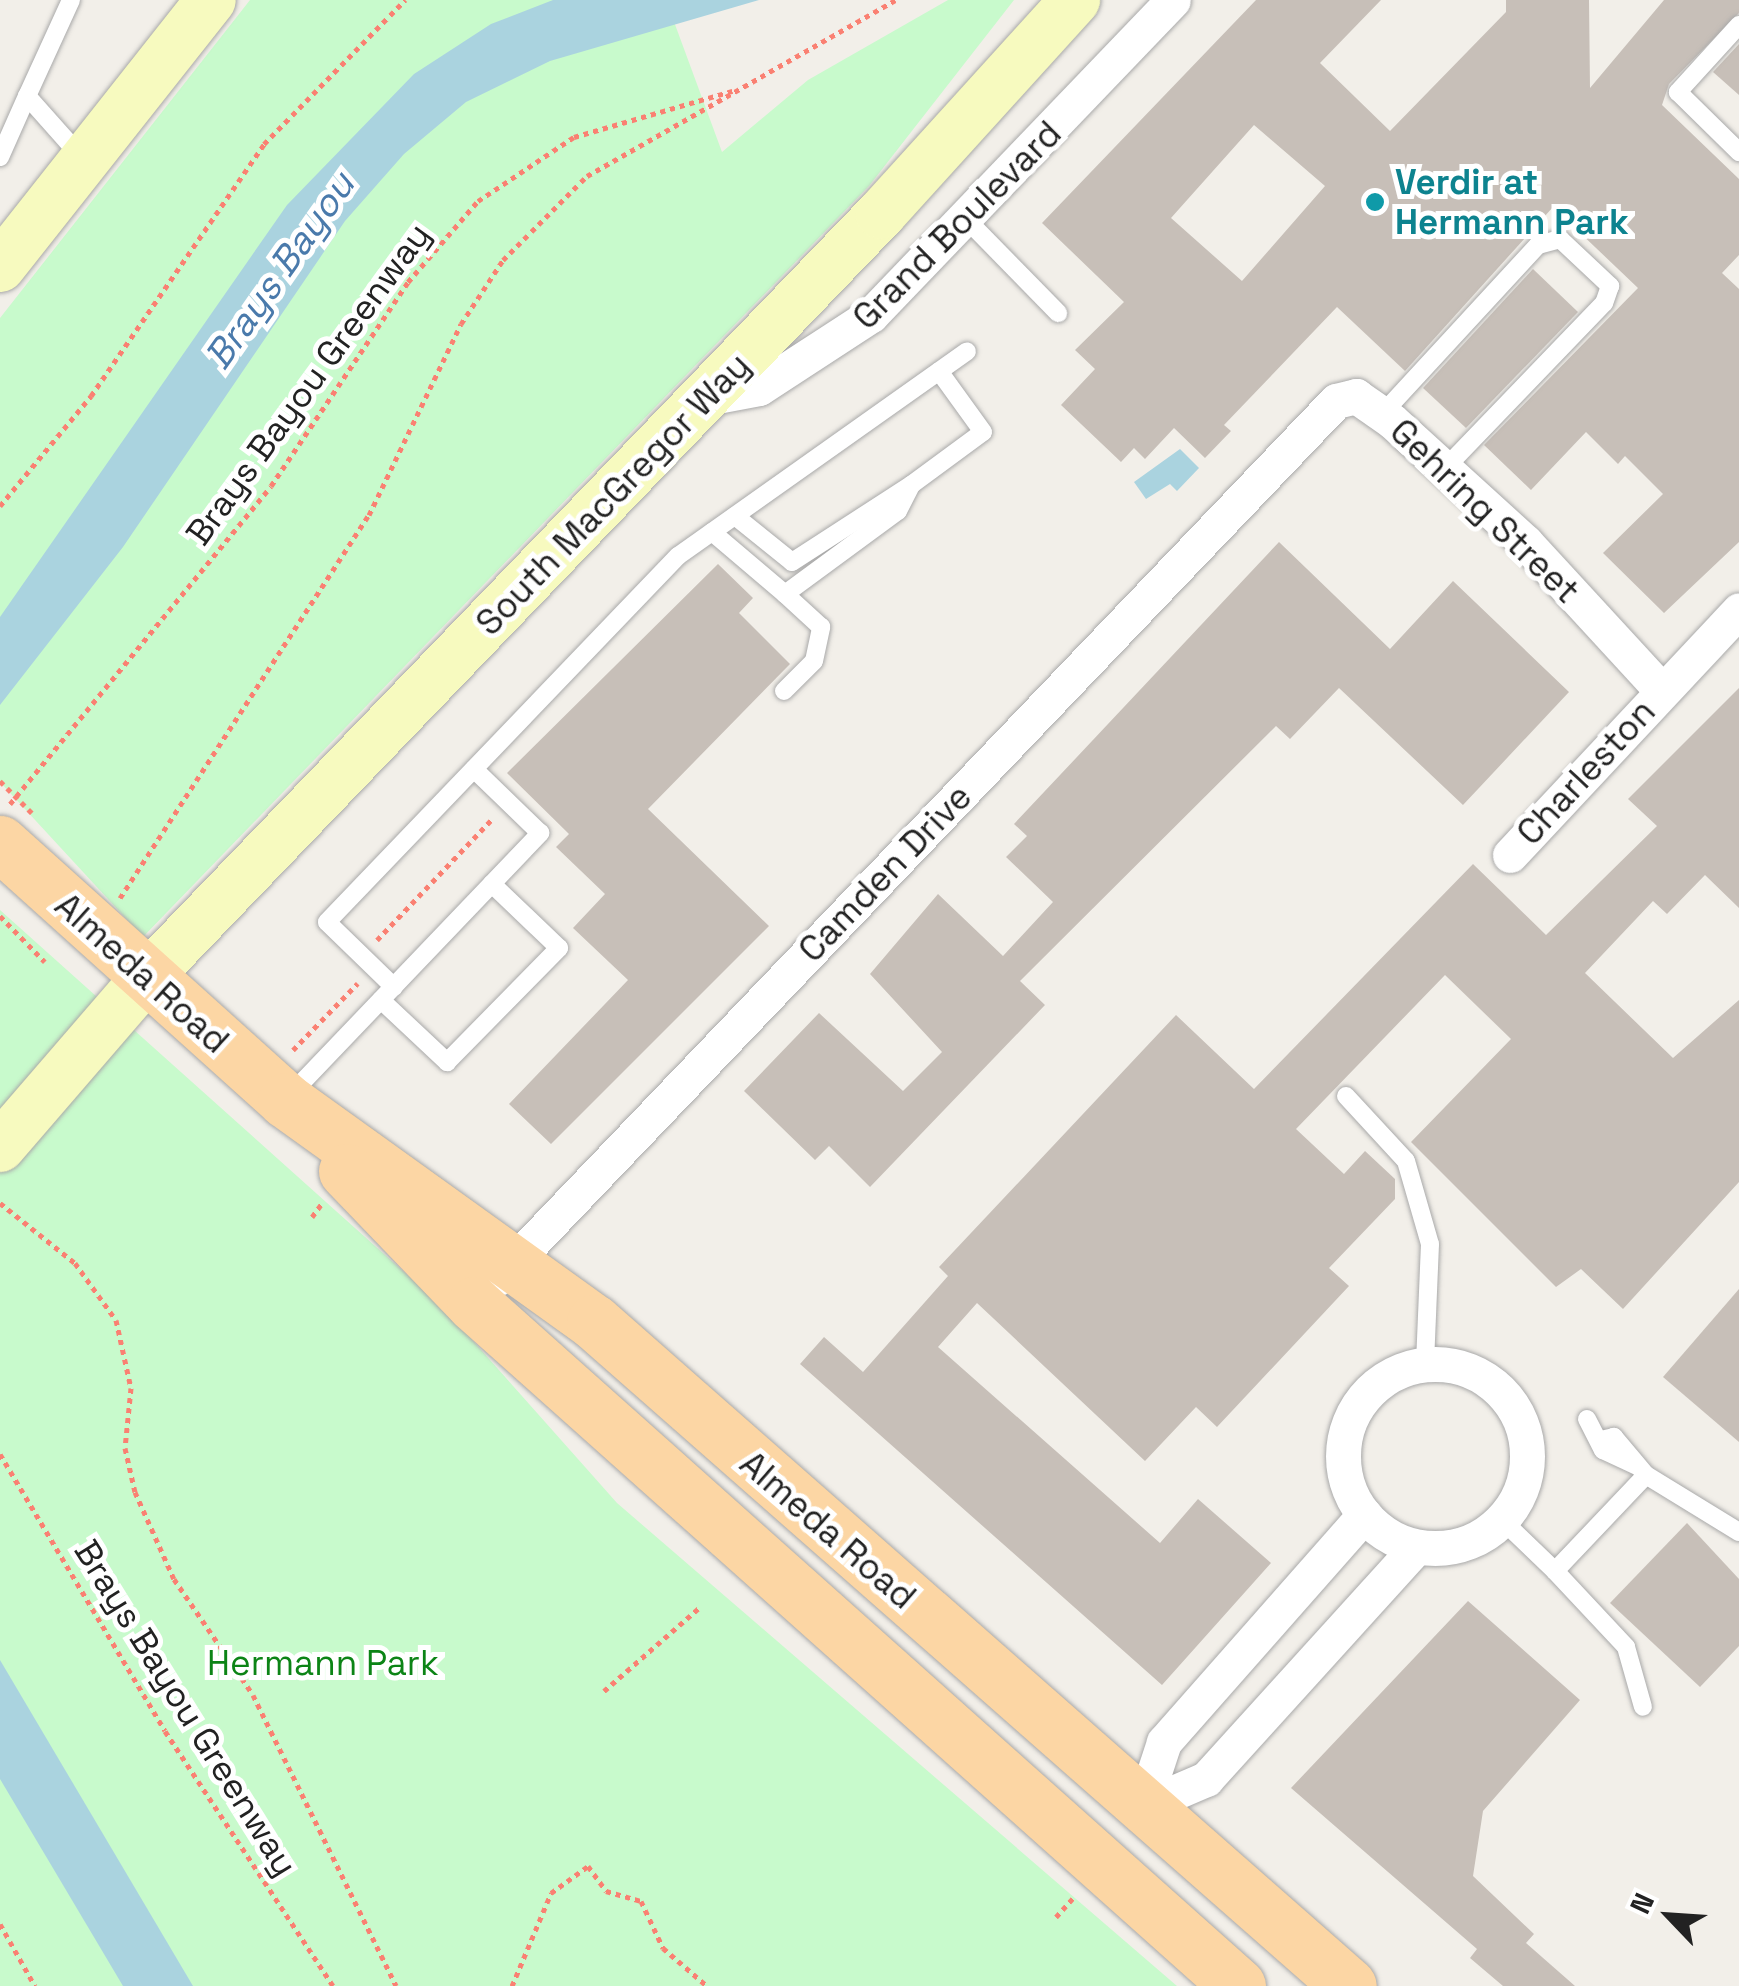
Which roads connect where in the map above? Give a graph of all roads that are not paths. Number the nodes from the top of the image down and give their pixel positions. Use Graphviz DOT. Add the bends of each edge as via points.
graph roads {
  1 [pos="71,0"];
  2 [pos="212,0"];
  3 [pos="1075,0"];
  4 [pos="1173,0"];
  5 [pos="1739,25"];
  6 [pos="27,96"];
  7 [pos="1739,152"];
  8 [pos="0,157"];
  9 [pos="89,166"];
  10 [pos="968,220"];
  11 [pos="0,268"];
  12 [pos="1058,314"];
  13 [pos="967,350"];
  14 [pos="939,371"];
  15 [pos="706,398"];
  16 [pos="1382,413"];
  17 [pos="1296,442"];
  18 [pos="1444,468"];
  19 [pos="911,485"];
  20 [pos="736,516"];
  21 [pos="712,532"];
  22 [pos="785,594"];
  23 [pos="1739,610"];
  24 [pos="1662,690"];
  25 [pos="784,691"];
  26 [pos="474,769"];
  27 [pos="11,831"];
  28 [pos="1510,855"];
  29 [pos="492,884"];
  30 [pos="144,980"];
  31 [pos="388,993"];
  32 [pos="1346,1096"];
  33 [pos="285,1100"];
  34 [pos="0,1147"];
  35 [pos="516,1258"];
  36 [pos="474,1304"];
  37 [pos="1425,1364"];
  38 [pos="1587,1419"];
  39 [pos="1642,1470"];
  40 [pos="1364,1516"];
  41 [pos="1502,1520"];
  42 [pos="1739,1532"];
  43 [pos="1416,1547"];
  44 [pos="1555,1572"];
  45 [pos="1643,1707"];
  46 [pos="1142,1806"];
  47 [pos="1094,1858"];
  48 [pos="1238,1986"];
  49 [pos="1350,1986"];
  1 -- 6 [label="lane"];
  2 -- 9 [label="main road"];
  3 -- 15 [label="main road, South MacGregor Way"];
  4 -- 10 [label="street, Grand Boulevard"];
  5 -- 7 [label="lane" via="1678,92"];
  6 -- 8 [label="lane"];
  6 -- 9 [label="lane"];
  9 -- 11 [label="main road"];
  10 -- 12 [label="lane"];
  10 -- 15 [label="street, Grand Boulevard" via="812,362 760,388"];
  13 -- 14 [label="lane"];
  14 -- 19 [label="lane" via="983,432"];
  14 -- 20 [label="lane"];
  15 -- 30 [label="main road, South MacGregor Way"];
  16 -- 17 [label="street, Gehring Street" via="1356,396 1336,401"];
  16 -- 18 [label="street, Gehring Street"];
  16 -- 18 [label="lane" via="1538,245 1560,239 1610,286 1604,303"];
  17 -- 35 [label="street, Camden Drive"];
  18 -- 24 [label="street, Gehring Street"];
  19 -- 20 [label="lane" via="792,562"];
  19 -- 22 [label="lane" via="898,512"];
  20 -- 21 [label="lane"];
  21 -- 22 [label="lane"];
  21 -- 26 [label="lane"];
  22 -- 25 [label="lane" via="821,627 814,661"];
  23 -- 24 [label="street, Charleston"];
  24 -- 28 [label="street, Charleston"];
  26 -- 29 [label="lane" via="540,834"];
  26 -- 31 [label="lane" via="327,922"];
  27 -- 30 [label="main road, Almeda Road"];
  29 -- 31 [label="lane"];
  29 -- 31 [label="lane" via="559,948 447,1062"];
  30 -- 33 [label="main road, Almeda Road"];
  30 -- 34 [label="main road, South MacGregor Way"];
  31 -- 33 [label="lane"];
  32 -- 37 [label="lane" via="1406,1161 1430,1244"];
  33 -- 35 [label="main road, Almeda Road"];
  33 -- 36 [label="main road, Almeda Road"];
  35 -- 36 [label="street, Camden Drive"];
  35 -- 46 [label="main road, Almeda Road"];
  36 -- 47 [label="main road, Almeda Road"];
  37 -- 40 [label="street" via="1382,1379 1347,1428 1348,1489"];
  37 -- 41 [label="street" via="1490,1380 1522,1425 1525,1477"];
  38 -- 39 [label="lane" via="1605,1438 1614,1437"];
  39 -- 42 [label="lane"];
  39 -- 44 [label="lane"];
  40 -- 43 [label="street"];
  40 -- 46 [label="street" via="1164,1742"];
  41 -- 43 [label="street" via="1477,1538"];
  41 -- 44 [label="lane"];
  43 -- 46 [label="street" via="1206,1779"];
  44 -- 45 [label="lane" via="1626,1647"];
  46 -- 47 [label="main road"];
  46 -- 49 [label="main road, Almeda Road"];
  47 -- 48 [label="main road, Almeda Road"];
}
